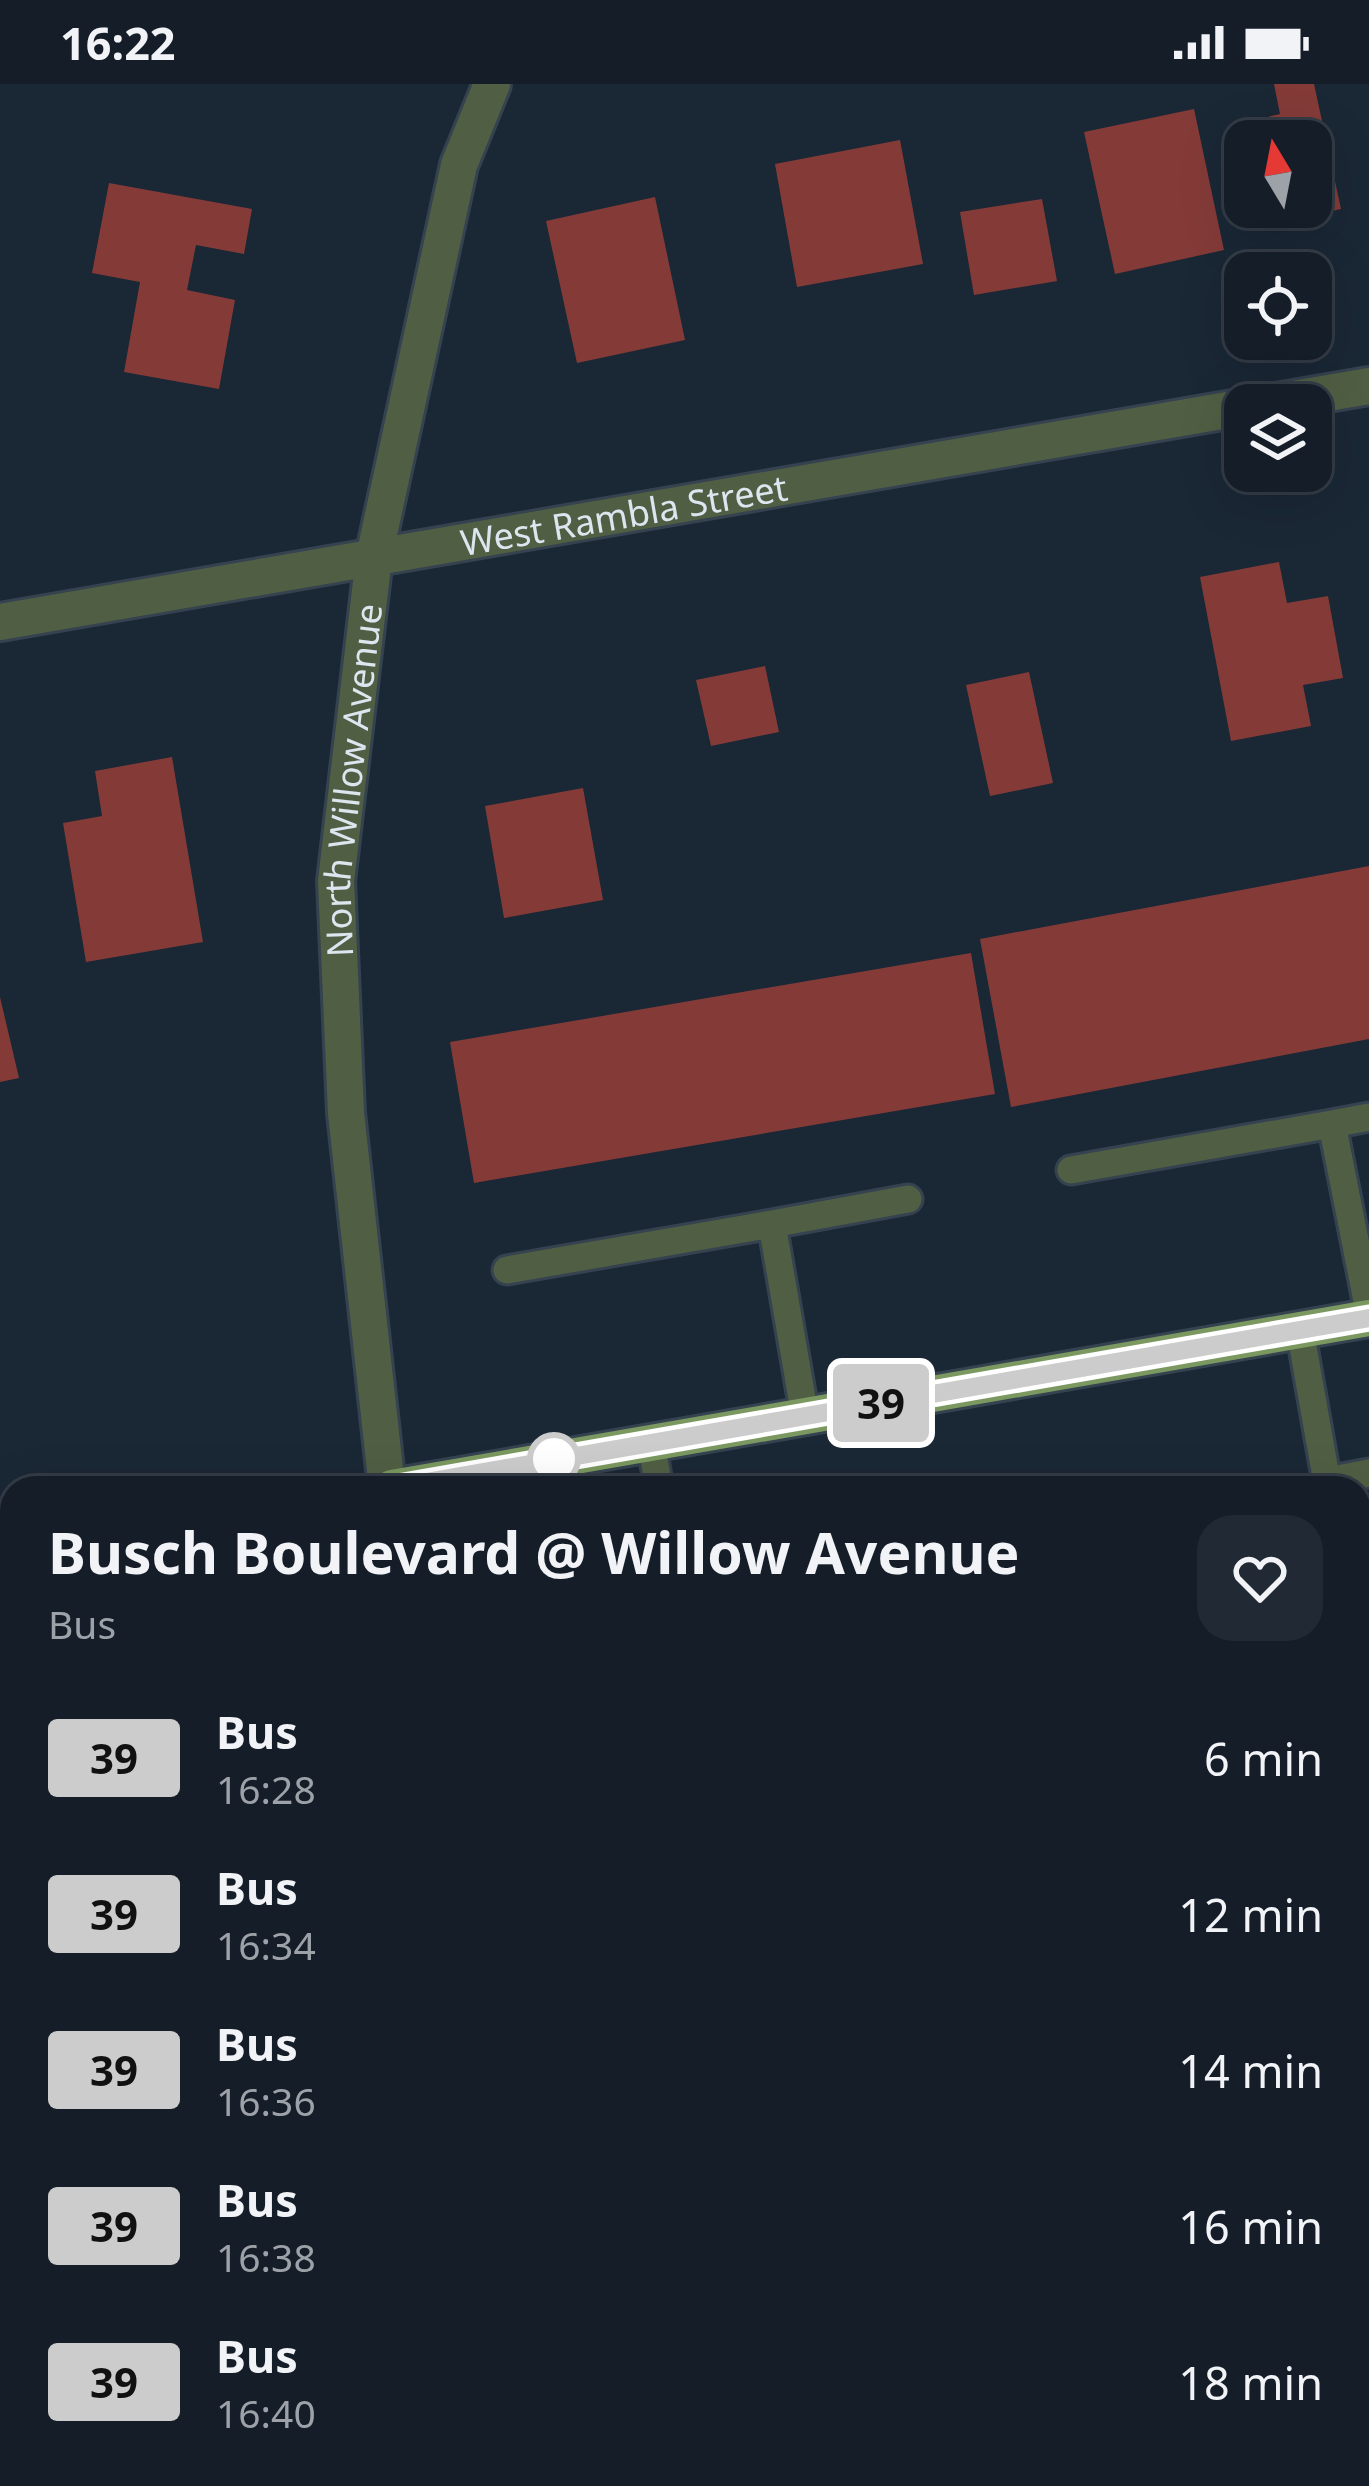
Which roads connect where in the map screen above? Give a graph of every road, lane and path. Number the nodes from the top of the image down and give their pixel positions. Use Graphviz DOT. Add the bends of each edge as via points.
graph roads {
  1 [pos="492,84"];
  2 [pos="1369,386"];
  3 [pos="1332,392"];
  4 [pos="1224,411"];
  5 [pos="374,557"];
  6 [pos="0,622"];
  7 [pos="1369,1118"];
  8 [pos="1332,1124"];
  9 [pos="1071,1170"];
  10 [pos="908,1199"];
  11 [pos="772,1224"];
  12 [pos="507,1270"];
  13 [pos="1369,1315"];
  14 [pos="1300,1330"];
  15 [pos="806,1416"];
  16 [pos="651,1442"];
  17 [pos="389,1476"];
  18 [pos="458,1476"];
  19 [pos="657,1476"];
  20 [pos="1326,1476"];
  1 -- 5 [label="street, North Willow Avenue" via="459,165"];
  2 -- 3 [label="street"];
  4 -- 5 [label="street, West Rambla Street"];
  5 -- 6 [label="street, West Rambla Street"];
  5 -- 17 [label="street, North Willow Avenue" via="336,881 346,1113"];
  7 -- 8 [label="lane"];
  8 -- 9 [label="lane"];
  8 -- 13 [label="lane"];
  10 -- 11 [label="lane"];
  11 -- 12 [label="lane"];
  11 -- 15 [label="lane"];
  13 -- 14 [label="main road"];
  14 -- 15 [label="main road"];
  14 -- 20 [label="lane"];
  15 -- 16 [label="main road"];
  16 -- 18 [label="main road"];
  16 -- 19 [label="lane"];
}
